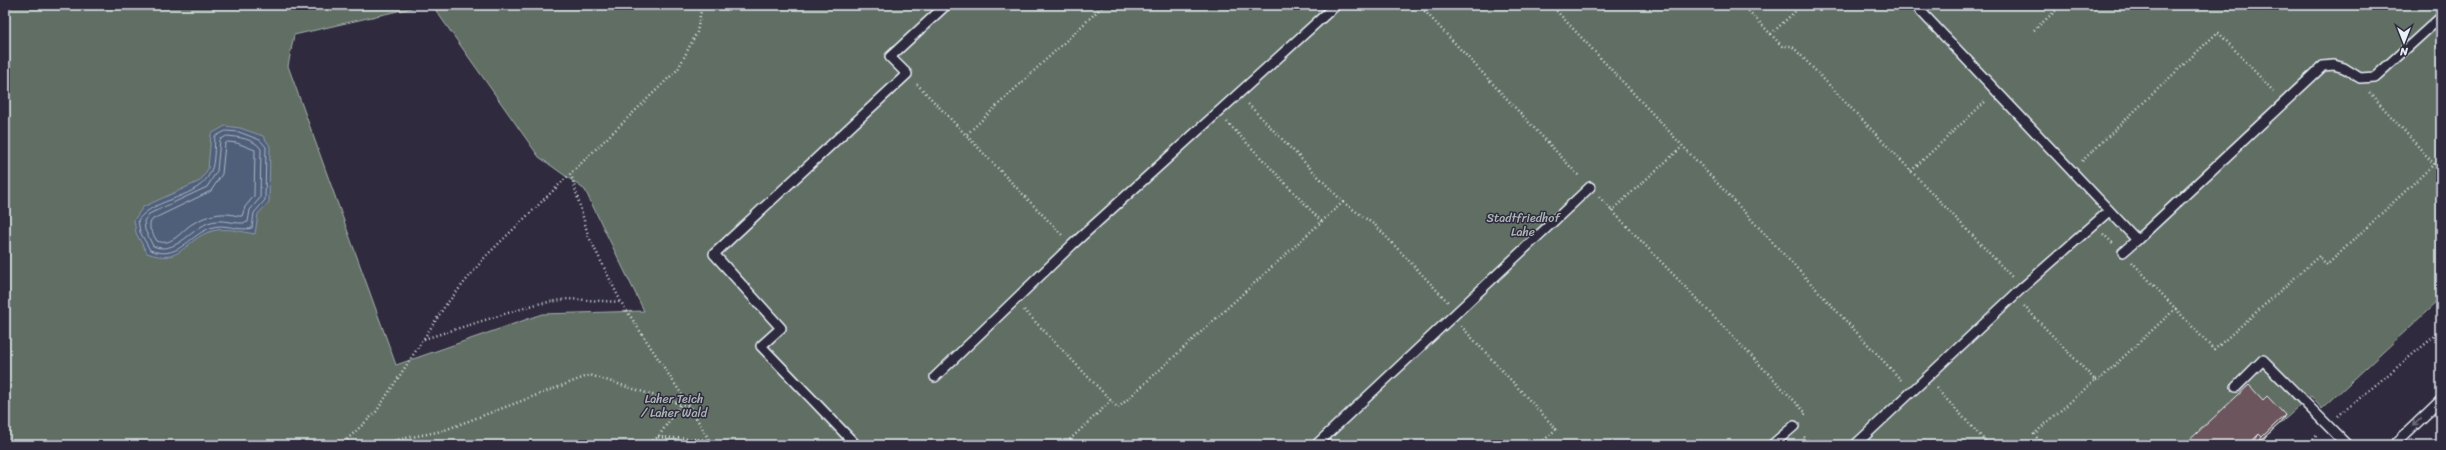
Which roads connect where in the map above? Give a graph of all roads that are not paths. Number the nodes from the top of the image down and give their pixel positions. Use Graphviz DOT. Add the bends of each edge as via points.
graph roads {
  1 [pos="946,5"];
  2 [pos="1336,5"];
  3 [pos="1915,5"];
  4 [pos="2441,17"];
  5 [pos="1590,187"];
  6 [pos="2109,211"];
  7 [pos="2137,240"];
  8 [pos="2122,252"];
  9 [pos="935,377"];
  10 [pos="2236,387"];
  11 [pos="2441,400"];
  12 [pos="1794,426"];
  13 [pos="856,445"];
  14 [pos="1316,445"];
  15 [pos="1772,445"];
  16 [pos="1855,445"];
  17 [pos="2347,445"];
  18 [pos="2394,445"];
  1 -- 13 [label="lane" via="890,57 907,74 714,254 781,328 761,346"];
  2 -- 9 [label="lane" via="1072,246"];
  3 -- 6 [label="lane"];
  4 -- 7 [label="lane" via="2375,77 2360,78 2344,68 2324,66"];
  5 -- 14 [label="lane"];
  6 -- 7 [label="lane"];
  6 -- 16 [label="lane" via="2022,288"];
  7 -- 8 [label="lane"];
  10 -- 17 [label="lane" via="2263,360"];
  11 -- 18 [label="lane, one-way"];
  12 -- 15 [label="lane"];
}
